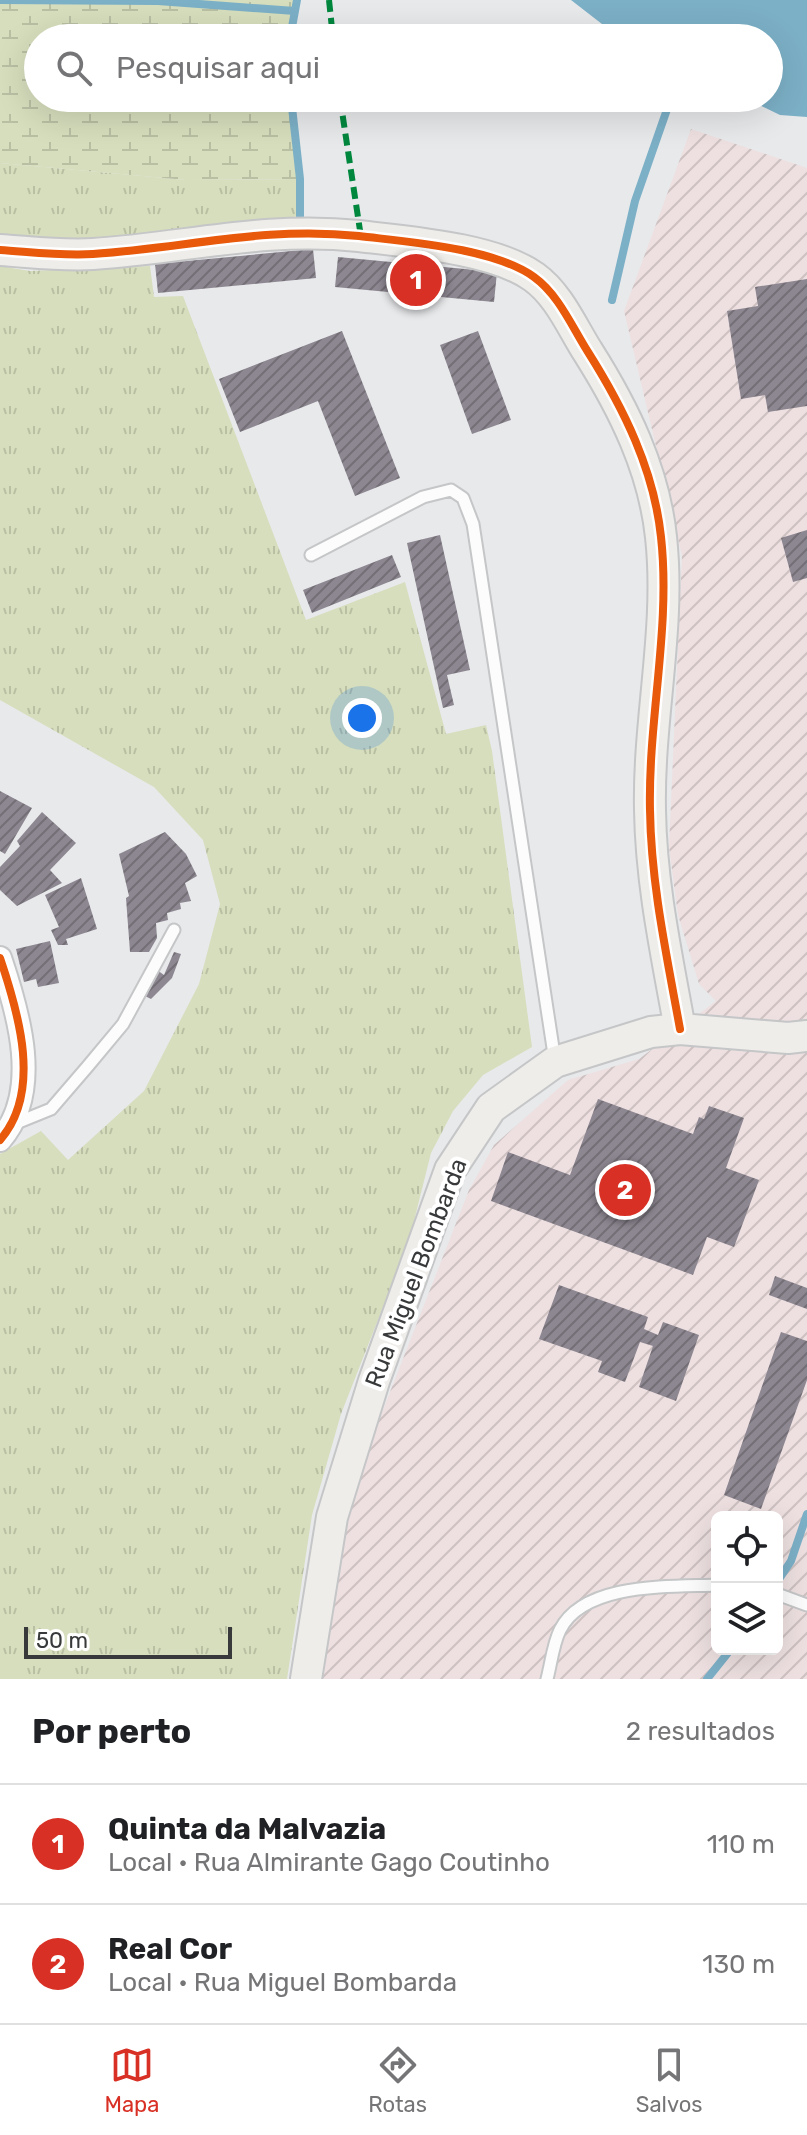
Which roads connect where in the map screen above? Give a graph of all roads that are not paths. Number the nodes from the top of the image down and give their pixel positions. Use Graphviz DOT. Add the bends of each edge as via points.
graph roads {
  1 [pos="0,250"];
  2 [pos="311,555"];
  3 [pos="174,930"];
  4 [pos="0,958"];
  5 [pos="680,1029"];
  6 [pos="807,1036"];
  7 [pos="555,1062"];
  8 [pos="7,1132"];
  9 [pos="711,1585"];
  10 [pos="783,1596"];
  11 [pos="807,1605"];
  12 [pos="306,1679"];
  13 [pos="547,1679"];
  1 -- 5 [label="street" via="94,254 295,231 489,258 523,270 546,287 620,406 658,514 662,620 650,812"];
  2 -- 7 [label="lane" via="423,497 451,490 463,498 473,524"];
  3 -- 8 [label="lane" via="123,1024 51,1109"];
  4 -- 8 [label="street" via="21,1046 23,1099"];
  5 -- 6 [label="street, Rua Miguel Bombarda"];
  5 -- 7 [label="street, Rua Miguel Bombarda" via="603,1044"];
  7 -- 12 [label="street, Rua Miguel Bombarda" via="491,1108 450,1170 374,1381 332,1517"];
  9 -- 13 [label="lane" via="646,1588 590,1600 561,1628"];
  10 -- 11 [label="lane"];
}
